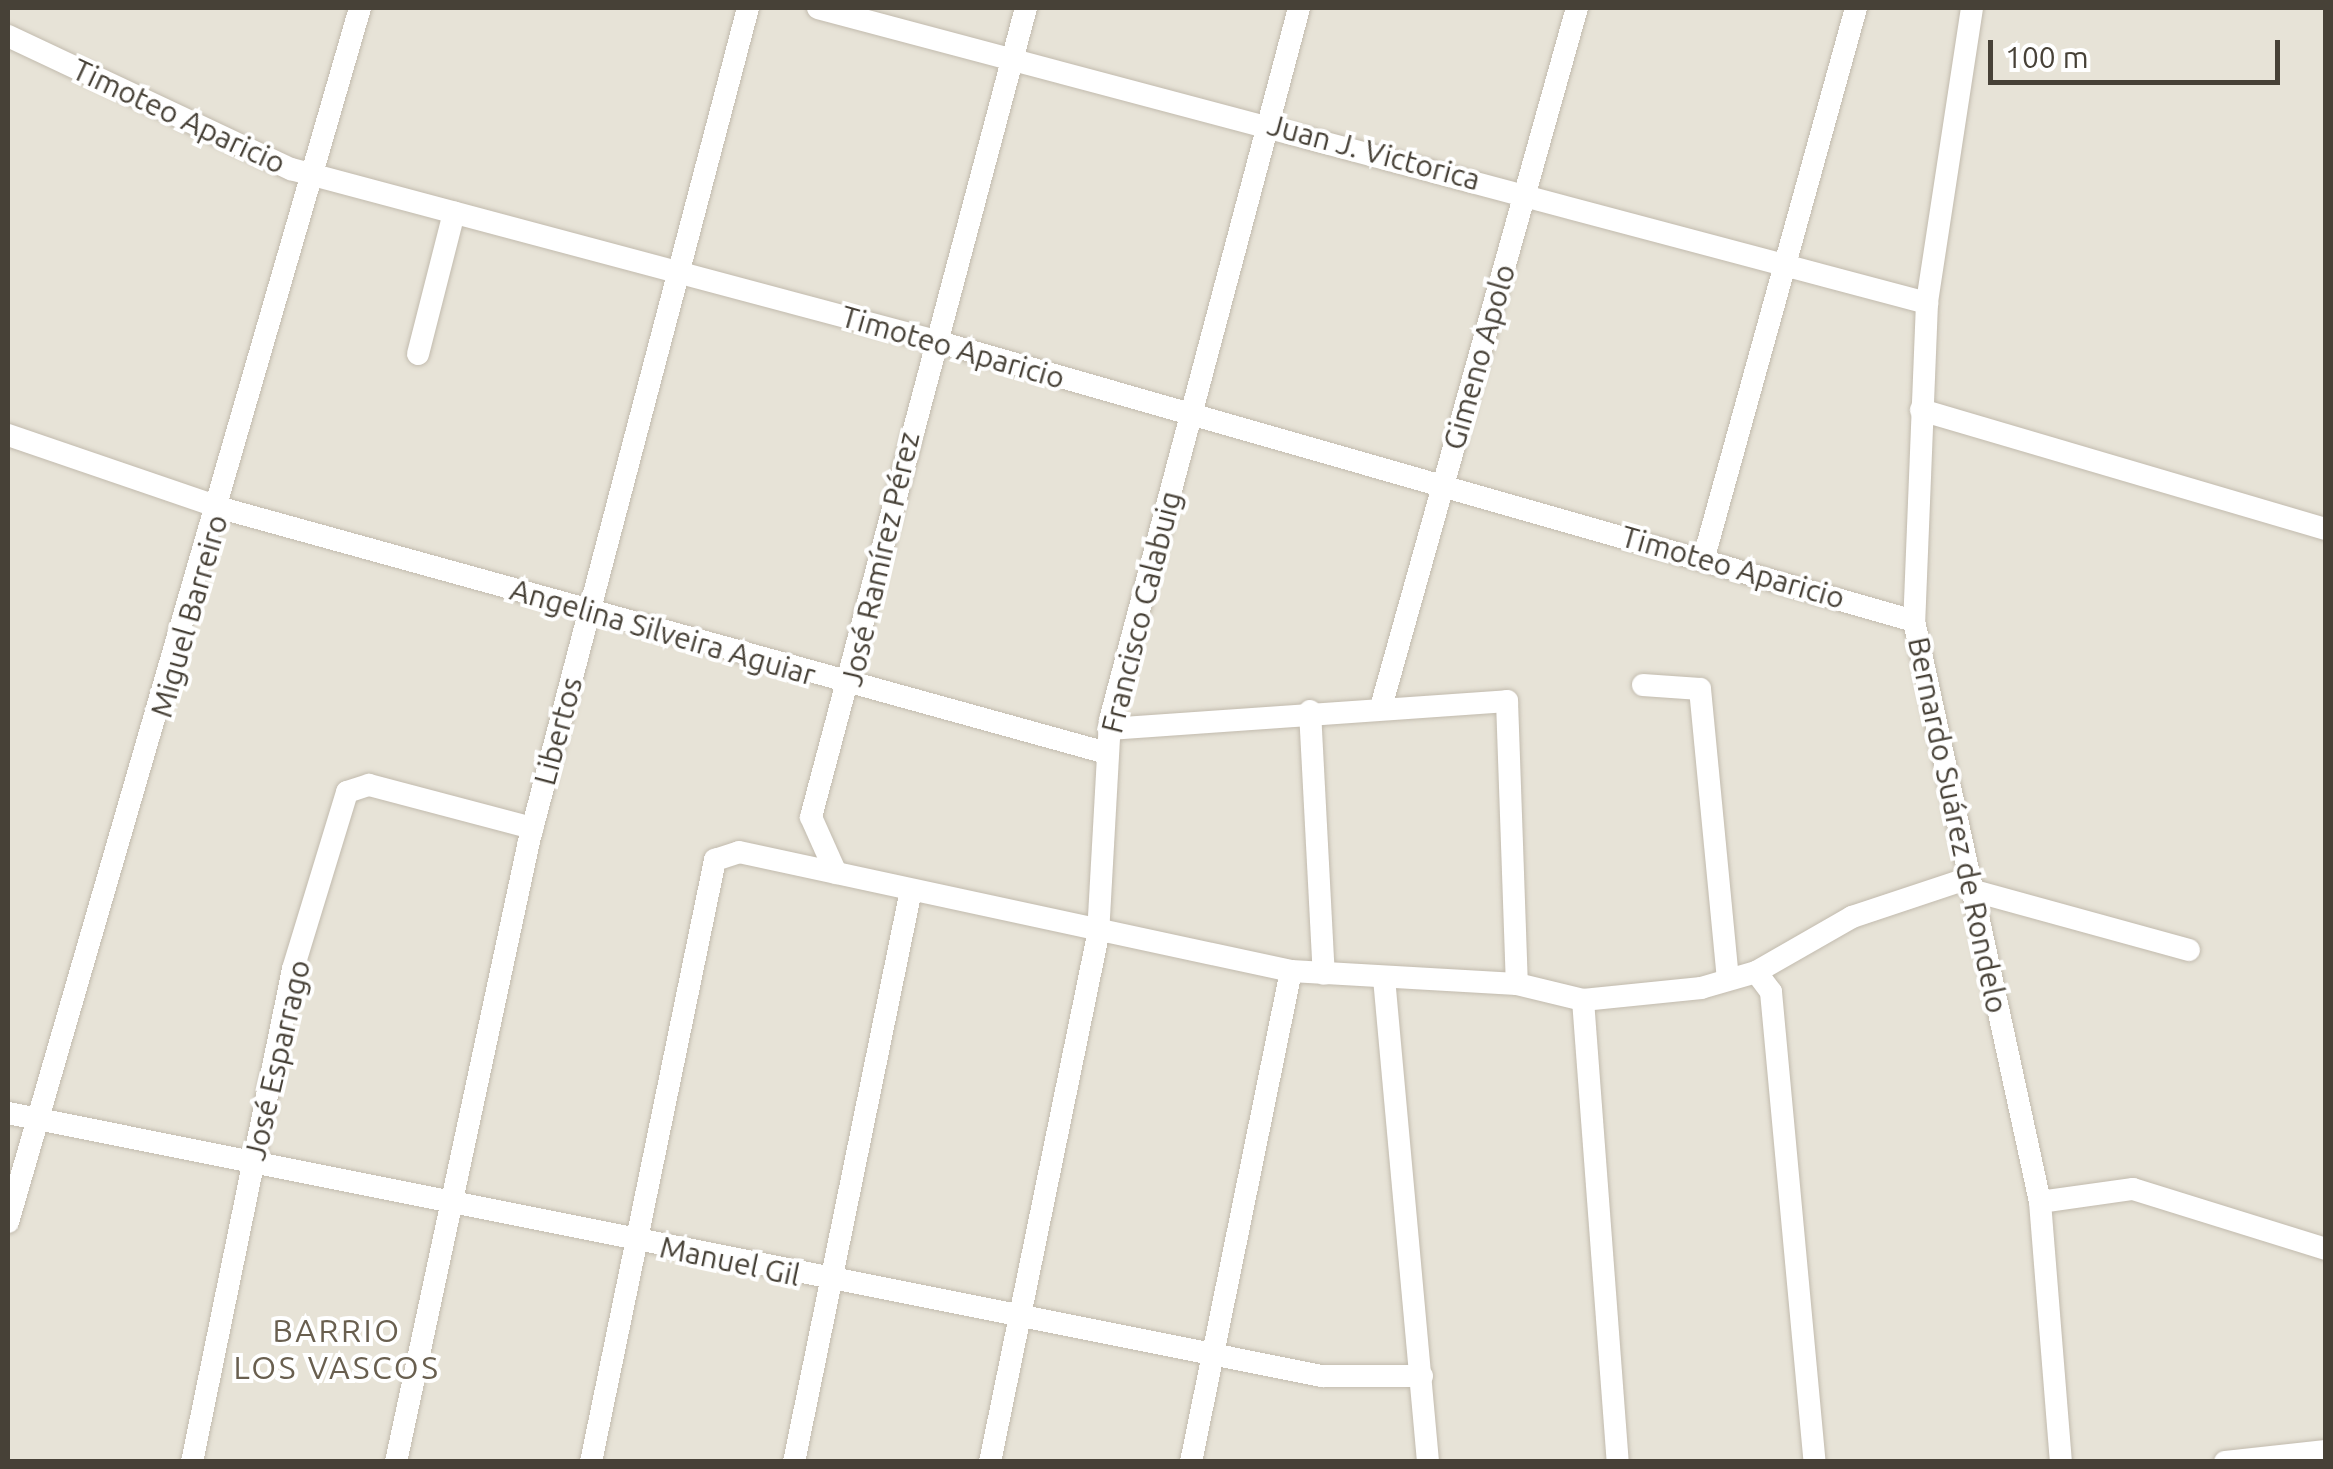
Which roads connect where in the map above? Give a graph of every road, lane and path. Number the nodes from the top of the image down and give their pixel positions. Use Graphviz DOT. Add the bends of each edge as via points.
graph roads {
  1 [pos="360,8"];
  2 [pos="748,8"];
  3 [pos="818,8"];
  4 [pos="1026,8"];
  5 [pos="1298,8"];
  6 [pos="1576,8"];
  7 [pos="1856,8"];
  8 [pos="1972,8"];
  9 [pos="8,36"];
  10 [pos="1012,58"];
  11 [pos="1266,124"];
  12 [pos="315,176"];
  13 [pos="1525,192"];
  14 [pos="454,213"];
  15 [pos="1784,260"];
  16 [pos="676,271"];
  17 [pos="1927,303"];
  18 [pos="932,340"];
  19 [pos="418,354"];
  20 [pos="1921,410"];
  21 [pos="1191,416"];
  22 [pos="8,434"];
  23 [pos="1442,486"];
  24 [pos="221,508"];
  25 [pos="2326,529"];
  26 [pos="1704,556"];
  27 [pos="590,612"];
  28 [pos="1914,620"];
  29 [pos="848,683"];
  30 [pos="1643,685"];
  31 [pos="1381,708"];
  32 [pos="1310,710"];
  33 [pos="1109,729"];
  34 [pos="1107,753"];
  35 [pos="532,828"];
  36 [pos="836,873"];
  37 [pos="1970,884"];
  38 [pos="911,890"];
  39 [pos="1098,935"];
  40 [pos="2190,950"];
  41 [pos="1291,971"];
  42 [pos="1756,972"];
  43 [pos="1324,974"];
  44 [pos="1384,978"];
  45 [pos="1728,979"];
  46 [pos="1516,984"];
  47 [pos="1583,1000"];
  48 [pos="8,1113"];
  49 [pos="39,1123"];
  50 [pos="252,1168"];
  51 [pos="448,1201"];
  52 [pos="2040,1202"];
  53 [pos="8,1222"];
  54 [pos="633,1240"];
  55 [pos="2326,1249"];
  56 [pos="831,1282"];
  57 [pos="1023,1320"];
  58 [pos="1215,1354"];
  59 [pos="1422,1376"];
  60 [pos="2326,1451"];
  61 [pos="192,1462"];
  62 [pos="396,1462"];
  63 [pos="591,1462"];
  64 [pos="794,1462"];
  65 [pos="990,1462"];
  66 [pos="1192,1462"];
  67 [pos="1428,1462"];
  68 [pos="1618,1462"];
  69 [pos="1815,1462"];
  70 [pos="2061,1462"];
  71 [pos="2225,1462"];
  1 -- 12 [label="street, Miguel Barreiro"];
  2 -- 16 [label="street, Libertos"];
  3 -- 10 [label="street, Juan J. Victorica"];
  4 -- 10 [label="street, José Ramírez Pérez"];
  5 -- 11 [label="street, Francisco Calabuig"];
  6 -- 13 [label="street, Gimeno Apolo"];
  7 -- 15 [label="street"];
  8 -- 17 [label="street, Bernardo Suárez de Rondelo"];
  9 -- 12 [label="street, Timoteo Aparicio"];
  10 -- 11 [label="street, Juan J. Victorica"];
  10 -- 18 [label="street, José Ramírez Pérez"];
  11 -- 13 [label="street, Juan J. Victorica"];
  11 -- 21 [label="street, Francisco Calabuig"];
  12 -- 14 [label="street, Timoteo Aparicio"];
  12 -- 24 [label="street, Miguel Barreiro"];
  13 -- 15 [label="street, Juan J. Victorica"];
  13 -- 23 [label="street, Gimeno Apolo"];
  14 -- 16 [label="street, Timoteo Aparicio"];
  14 -- 19 [label="street"];
  15 -- 17 [label="street, Juan J. Victorica"];
  15 -- 26 [label="street"];
  16 -- 18 [label="street, Timoteo Aparicio"];
  16 -- 27 [label="street, Libertos"];
  17 -- 20 [label="street, Bernardo Suárez de Rondelo"];
  18 -- 21 [label="street, Timoteo Aparicio"];
  18 -- 29 [label="street, José Ramírez Pérez"];
  20 -- 25 [label="street"];
  20 -- 28 [label="street, Bernardo Suárez de Rondelo"];
  21 -- 23 [label="street, Timoteo Aparicio"];
  21 -- 33 [label="street, Francisco Calabuig"];
  22 -- 24 [label="street, Angelina Silveira Aguiar"];
  23 -- 26 [label="street, Timoteo Aparicio"];
  23 -- 31 [label="street, Gimeno Apolo"];
  24 -- 27 [label="street, Angelina Silveira Aguiar"];
  24 -- 49 [label="street, Miguel Barreiro"];
  26 -- 28 [label="street, Timoteo Aparicio"];
  27 -- 29 [label="street, Angelina Silveira Aguiar"];
  27 -- 35 [label="street, Libertos"];
  28 -- 37 [label="street, Bernardo Suárez de Rondelo"];
  29 -- 34 [label="street, Angelina Silveira Aguiar"];
  29 -- 36 [label="street, José Ramírez Pérez" via="811,817"];
  30 -- 45 [label="street" via="1700,690"];
  31 -- 32 [label="street"];
  31 -- 46 [label="street" via="1508,701"];
  32 -- 33 [label="street"];
  32 -- 43 [label="street"];
  33 -- 34 [label="street, Francisco Calabuig"];
  34 -- 39 [label="street, Francisco Calabuig"];
  35 -- 50 [label="street, José Esparrago" via="369,785 347,792 293,969"];
  35 -- 51 [label="street, Libertos"];
  36 -- 38 [label="street"];
  36 -- 54 [label="street" via="740,852 715,860"];
  37 -- 40 [label="street"];
  37 -- 42 [label="street" via="1852,916"];
  37 -- 52 [label="street, Bernardo Suárez de Rondelo"];
  38 -- 39 [label="street"];
  38 -- 56 [label="street"];
  39 -- 41 [label="street"];
  39 -- 57 [label="street, Francisco Calabuig"];
  41 -- 43 [label="street"];
  41 -- 58 [label="street"];
  42 -- 45 [label="street"];
  42 -- 69 [label="street" via="1771,992"];
  43 -- 44 [label="street"];
  44 -- 46 [label="street"];
  44 -- 59 [label="street"];
  45 -- 47 [label="street"];
  46 -- 47 [label="street"];
  47 -- 68 [label="street"];
  48 -- 49 [label="street, Manuel Gil"];
  49 -- 50 [label="street, Manuel Gil"];
  49 -- 53 [label="street, Miguel Barreiro"];
  50 -- 51 [label="street, Manuel Gil"];
  50 -- 61 [label="street, José Esparrago"];
  51 -- 54 [label="street, Manuel Gil"];
  51 -- 62 [label="street, Libertos"];
  52 -- 55 [label="street" via="2133,1189"];
  52 -- 70 [label="street, Bernardo Suárez de Rondelo"];
  54 -- 56 [label="street, Manuel Gil"];
  54 -- 63 [label="street"];
  56 -- 57 [label="street, Manuel Gil"];
  56 -- 64 [label="street"];
  57 -- 58 [label="street, Manuel Gil"];
  57 -- 65 [label="street, Francisco Calabuig"];
  58 -- 59 [label="street, Manuel Gil" via="1352,1380"];
  58 -- 66 [label="street"];
  59 -- 67 [label="street"];
  60 -- 71 [label="street"];
}
